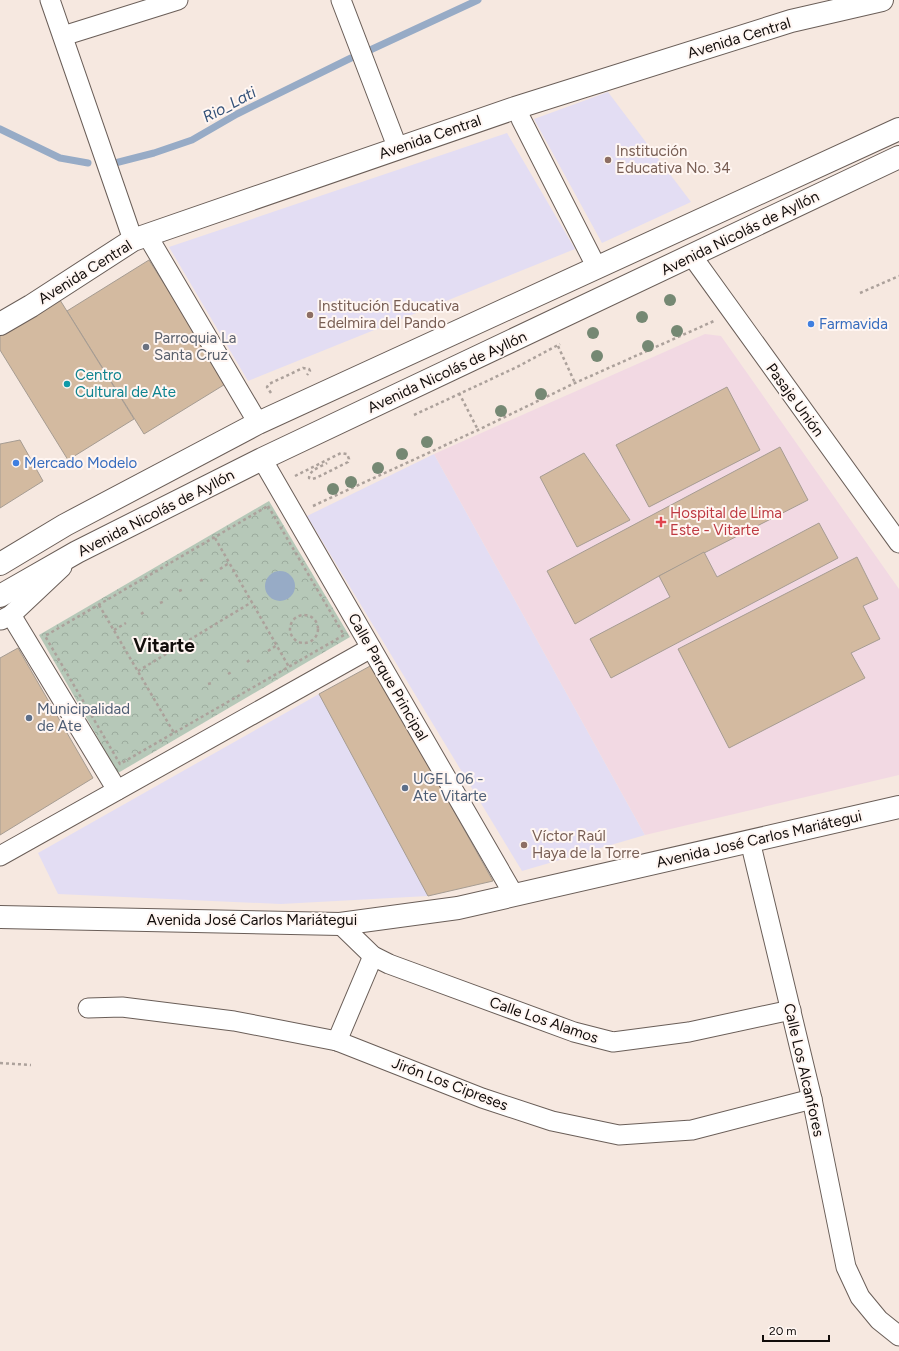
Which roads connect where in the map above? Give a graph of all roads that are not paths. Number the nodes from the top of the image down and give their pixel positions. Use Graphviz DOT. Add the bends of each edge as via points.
graph roads {
  1 [pos="50,0"];
  2 [pos="178,0"];
  3 [pos="341,0"];
  4 [pos="882,0"];
  5 [pos="63,36"];
  6 [pos="521,119"];
  7 [pos="899,128"];
  8 [pos="398,148"];
  9 [pos="899,157"];
  10 [pos="140,238"];
  11 [pos="692,256"];
  12 [pos="597,268"];
  13 [pos="0,324"];
  14 [pos="258,423"];
  15 [pos="262,459"];
  16 [pos="65,525"];
  17 [pos="899,543"];
  18 [pos="77,552"];
  19 [pos="0,556"];
  20 [pos="0,564"];
  21 [pos="0,596"];
  22 [pos="5,618"];
  23 [pos="371,648"];
  24 [pos="117,790"];
  25 [pos="899,807"];
  26 [pos="750,841"];
  27 [pos="0,856"];
  28 [pos="514,895"];
  29 [pos="0,917"];
  30 [pos="340,924"];
  31 [pos="372,956"];
  32 [pos="88,1008"];
  33 [pos="791,1010"];
  34 [pos="337,1041"];
  35 [pos="812,1100"];
  36 [pos="899,1336"];
  1 -- 5 [label="street"];
  2 -- 5 [label="street"];
  3 -- 8 [label="street"];
  4 -- 8 [label="main road, Avenida Central" via="791,21"];
  5 -- 10 [label="street"];
  6 -- 12 [label="street"];
  7 -- 12 [label="main road, Avenida Nicolás de Ayllón"];
  8 -- 10 [label="main road, Avenida Central"];
  9 -- 11 [label="main road, Avenida Nicolás de Ayllón"];
  10 -- 13 [label="main road, Avenida Central"];
  10 -- 14 [label="street"];
  11 -- 15 [label="main road, Avenida Nicolás de Ayllón"];
  11 -- 17 [label="street, Pasaje Unión"];
  12 -- 14 [label="main road, Avenida Nicolás de Ayllón"];
  14 -- 16 [label="main road, Avenida Nicolás de Ayllón"];
  15 -- 18 [label="main road, Avenida Nicolás de Ayllón"];
  15 -- 23 [label="street, Calle Parque Principal"];
  16 -- 19 [label="street"];
  16 -- 20 [label="main road, Avenida Nicolás de Ayllón"];
  18 -- 21 [label="main road, Avenida Nicolás de Ayllón"];
  18 -- 22 [label="street"];
  22 -- 24 [label="street"];
  23 -- 24 [label="street"];
  23 -- 28 [label="street, Calle Parque Principal"];
  24 -- 27 [label="street"];
  25 -- 26 [label="main road, Avenida José Carlos Mariátegui"];
  26 -- 28 [label="main road, Avenida José Carlos Mariátegui"];
  26 -- 33 [label="street, Calle Los Alcanfores"];
  28 -- 30 [label="main road, Avenida José Carlos Mariátegui" via="458,908"];
  29 -- 30 [label="main road, Avenida José Carlos Mariátegui"];
  30 -- 31 [label="street, Calle Los Alamos"];
  31 -- 33 [label="street, Calle Los Alamos" via="574,1032 613,1042 688,1032"];
  31 -- 34 [label="street"];
  32 -- 34 [label="street, Jirón Los Cipreses" via="122,1007 234,1020"];
  33 -- 35 [label="street, Calle Los Alcanfores"];
  34 -- 35 [label="street, Jirón Los Cipreses" via="482,1098 552,1121 619,1135 692,1130"];
  35 -- 36 [label="street, Calle Los Alcanfores" via="846,1267 860,1297 879,1320"];
}
